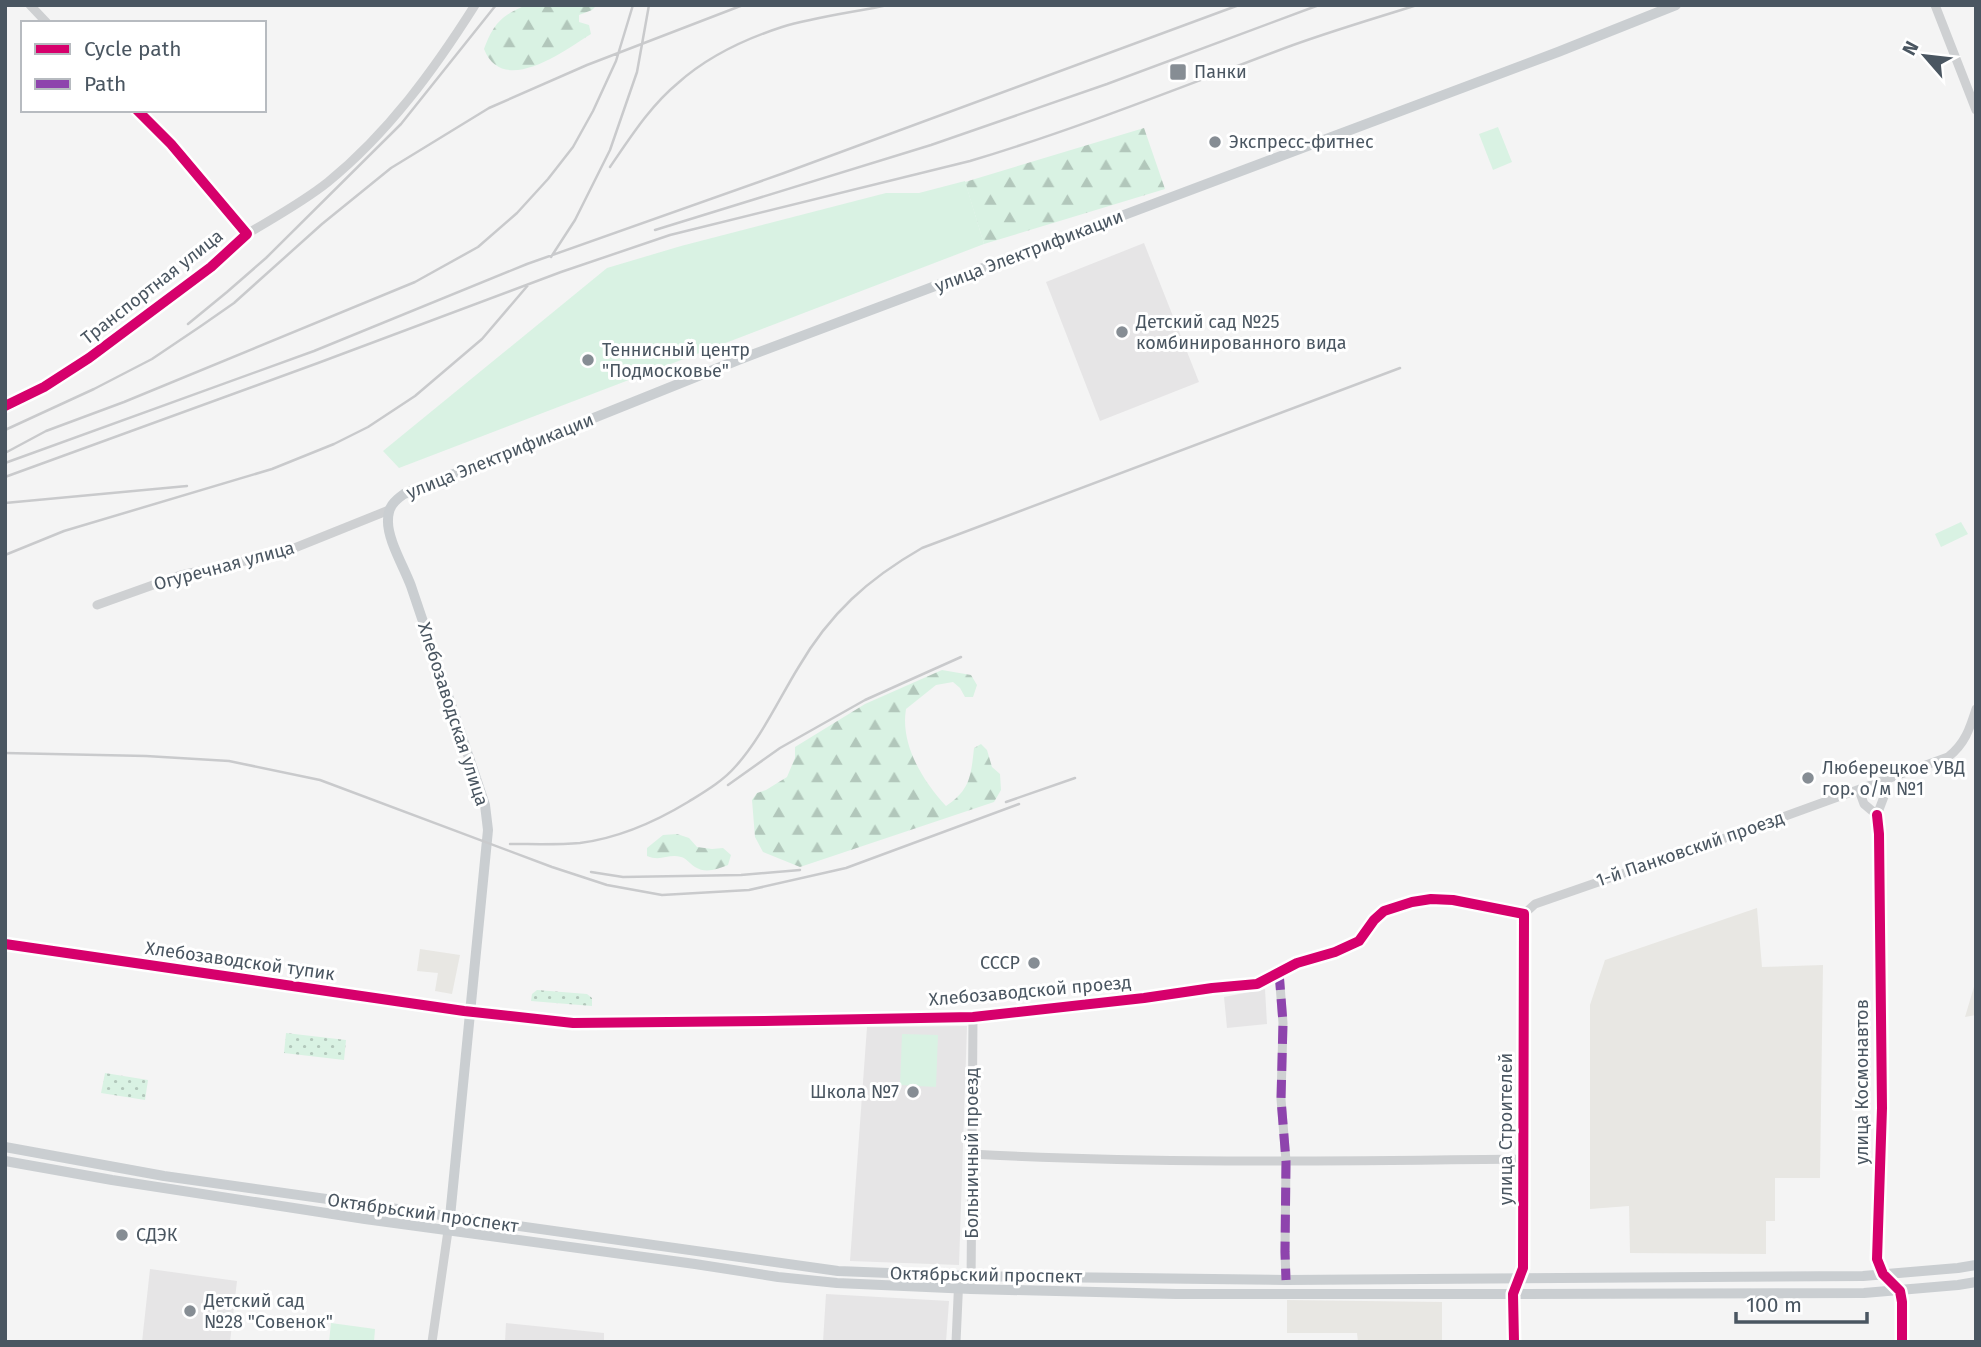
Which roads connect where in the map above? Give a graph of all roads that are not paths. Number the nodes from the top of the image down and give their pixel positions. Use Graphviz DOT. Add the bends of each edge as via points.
graph roads {
  1 [pos="30,5"];
  2 [pos="475,5"];
  3 [pos="1676,5"];
  4 [pos="1935,5"];
  5 [pos="45,21"];
  6 [pos="1976,110"];
  7 [pos="139,112"];
  8 [pos="247,234"];
  9 [pos="5,406"];
  10 [pos="389,510"];
  11 [pos="97,605"];
  12 [pos="1976,709"];
  13 [pos="1881,782"];
  14 [pos="1859,790"];
  15 [pos="1877,815"];
  16 [pos="1524,914"];
  17 [pos="5,944"];
  18 [pos="1279,972"];
  19 [pos="471,1011"];
  20 [pos="973,1017"];
  21 [pos="5,1147"];
  22 [pos="971,1154"];
  23 [pos="1523,1159"];
  24 [pos="5,1161"];
  25 [pos="1286,1161"];
  26 [pos="450,1217"];
  27 [pos="448,1230"];
  28 [pos="1976,1265"];
  29 [pos="1883,1274"];
  30 [pos="965,1276"];
  31 [pos="1520,1278"];
  32 [pos="1286,1280"];
  33 [pos="1976,1282"];
  34 [pos="965,1289"];
  35 [pos="1900,1291"];
  36 [pos="1513,1294"];
  37 [pos="432,1342"];
  38 [pos="956,1342"];
  39 [pos="1514,1342"];
  40 [pos="1902,1342"];
  1 -- 5 [label="street"];
  2 -- 8 [label="street" via="441,59 359,154 327,183"];
  3 -- 10 [label="main road, улица Электрификации" via="738,360 404,494"];
  4 -- 6 [label="street"];
  7 -- 8 [label="street, Транспортная улица"];
  8 -- 9 [label="street, Транспортная улица" via="211,267 89,358"];
  10 -- 11 [label="street, Огуречная улица" via="282,553 181,575"];
  10 -- 19 [label="main road, Хлебозаводская улица" via="389,532 485,806 487,844"];
  12 -- 13 [label="street, 1-й Панковский проезд" via="1956,751"];
  13 -- 14 [label="street, 1-й Панковский проезд"];
  13 -- 15 [label="street" via="1885,794"];
  14 -- 15 [label="street" via="1864,804"];
  14 -- 16 [label="street, 1-й Панковский проезд" via="1535,904"];
  15 -- 29 [label="street, улица Космонавтов" via="1882,1108 1877,1259"];
  16 -- 18 [label="street, Хлебозаводской проезд" via="1452,900 1412,902 1384,911 1359,941"];
  16 -- 23 [label="street, улица Строителей"];
  17 -- 19 [label="street, Хлебозаводской тупик"];
  18 -- 20 [label="street, Хлебозаводской проезд" via="1257,984"];
  18 -- 25 [label="street"];
  19 -- 20 [label="street, Хлебозаводской проезд" via="573,1023"];
  19 -- 26 [label="main road, Хлебозаводская улица"];
  20 -- 22 [label="street, Больничный проезд"];
  21 -- 26 [label="main road, Октябрьский проспект" via="163,1176"];
  22 -- 25 [label="street"];
  22 -- 30 [label="street, Больничный проезд"];
  23 -- 25 [label="street"];
  23 -- 31 [label="street, улица Строителей"];
  24 -- 27 [label="main road, Октябрьский проспект"];
  25 -- 32 [label="street"];
  26 -- 27 [label="street, Хлебозаводская улица"];
  26 -- 30 [label="main road, Октябрьский проспект" via="838,1270"];
  27 -- 34 [label="main road, Октябрьский проспект" via="778,1277"];
  27 -- 37 [label="street, Хлебозаводская улица"];
  28 -- 29 [label="main road, Октябрьский проспект"];
  29 -- 31 [label="main road, Октябрьский проспект"];
  29 -- 35 [label="street"];
  30 -- 32 [label="main road, Октябрьский проспект"];
  30 -- 34 [label="street, Больничный проезд"];
  31 -- 32 [label="main road, Октябрьский проспект"];
  31 -- 36 [label="street, улица Строителей"];
  33 -- 35 [label="main road, Октябрьский проспект"];
  34 -- 36 [label="main road, Октябрьский проспект"];
  34 -- 38 [label="street, Больничный проезд"];
  35 -- 36 [label="main road, Октябрьский проспект"];
  35 -- 40 [label="street"];
  36 -- 39 [label="street, улица Строителей"];
}
